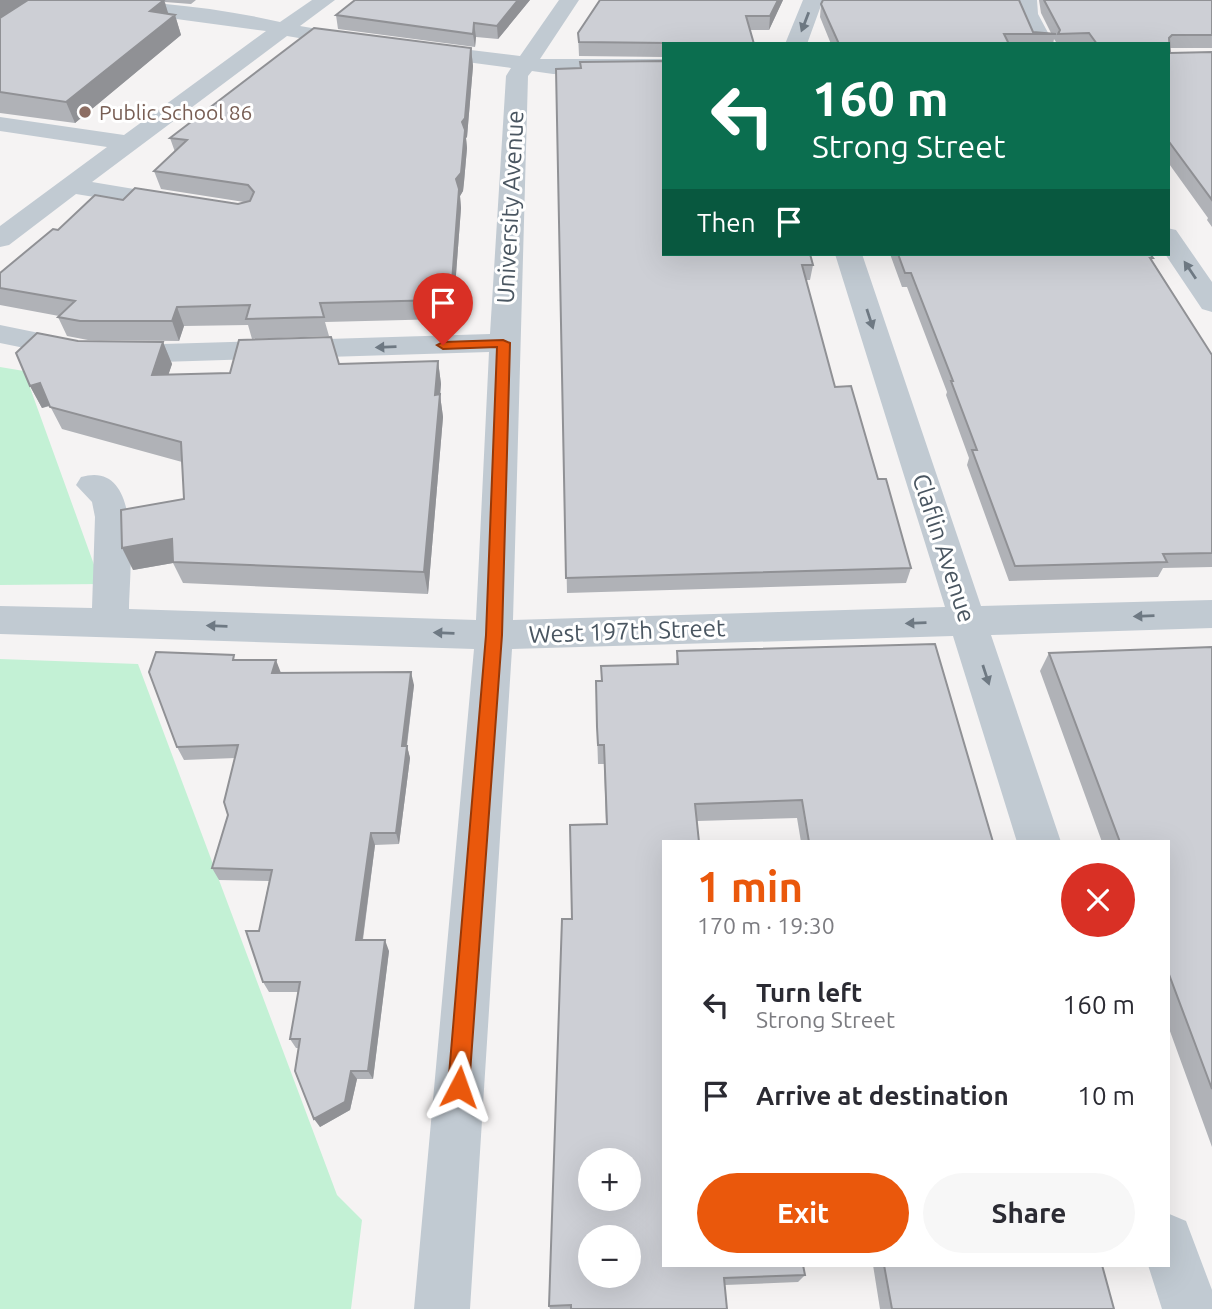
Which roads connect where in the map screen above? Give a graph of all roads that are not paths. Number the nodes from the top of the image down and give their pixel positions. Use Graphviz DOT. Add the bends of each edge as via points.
graph roads {
  1 [pos="80,0"];
  2 [pos="325,0"];
  3 [pos="569,0"];
  4 [pos="813,0"];
  5 [pos="1027,0"];
  6 [pos="285,29"];
  7 [pos="797,42"];
  8 [pos="1042,42"];
  9 [pos="377,44"];
  10 [pos="404,48"];
  11 [pos="524,64"];
  12 [pos="662,66"];
  13 [pos="0,124"];
  14 [pos="128,144"];
  15 [pos="0,146"];
  16 [pos="103,162"];
  17 [pos="71,186"];
  18 [pos="205,207"];
  19 [pos="0,239"];
  20 [pos="1170,240"];
  21 [pos="850,256"];
  22 [pos="1212,303"];
  23 [pos="0,334"];
  24 [pos="503,343"];
  25 [pos="93,485"];
  26 [pos="1212,614"];
  27 [pos="0,620"];
  28 [pos="968,622"];
  29 [pos="110,623"];
  30 [pos="494,635"];
  31 [pos="1038,840"];
  32 [pos="1170,1249"];
  33 [pos="442,1309"];
  34 [pos="1190,1309"];
  1 -- 6 [label="street"];
  2 -- 6 [label="street"];
  3 -- 11 [label="street, University Avenue"];
  4 -- 7 [label="street, one-way"];
  5 -- 8 [label="street"];
  6 -- 9 [label="street"];
  6 -- 14 [label="street"];
  10 -- 11 [label="street"];
  11 -- 12 [label="street"];
  11 -- 24 [label="street, University Avenue" via="517,76"];
  13 -- 14 [label="street"];
  14 -- 16 [label="street"];
  15 -- 16 [label="street"];
  16 -- 17 [label="street"];
  17 -- 18 [label="street"];
  17 -- 19 [label="street"];
  22 -- 20 [label="street, one-way"];
  21 -- 28 [label="street, Claflin Avenue, one-way"];
  24 -- 23 [label="street, one-way" via="129,354 88,352"];
  24 -- 30 [label="street, University Avenue"];
  25 -- 29 [label="street" via="108,497 112,517"];
  26 -- 28 [label="street, West 197th Street, one-way"];
  27 -- 29 [label="street, West 197th Street"];
  28 -- 30 [label="street, West 197th Street, one-way"];
  28 -- 31 [label="street, Claflin Avenue, one-way"];
  30 -- 29 [label="street, West 197th Street, one-way"];
  30 -- 33 [label="street, University Avenue"];
  32 -- 34 [label="street"];
}
